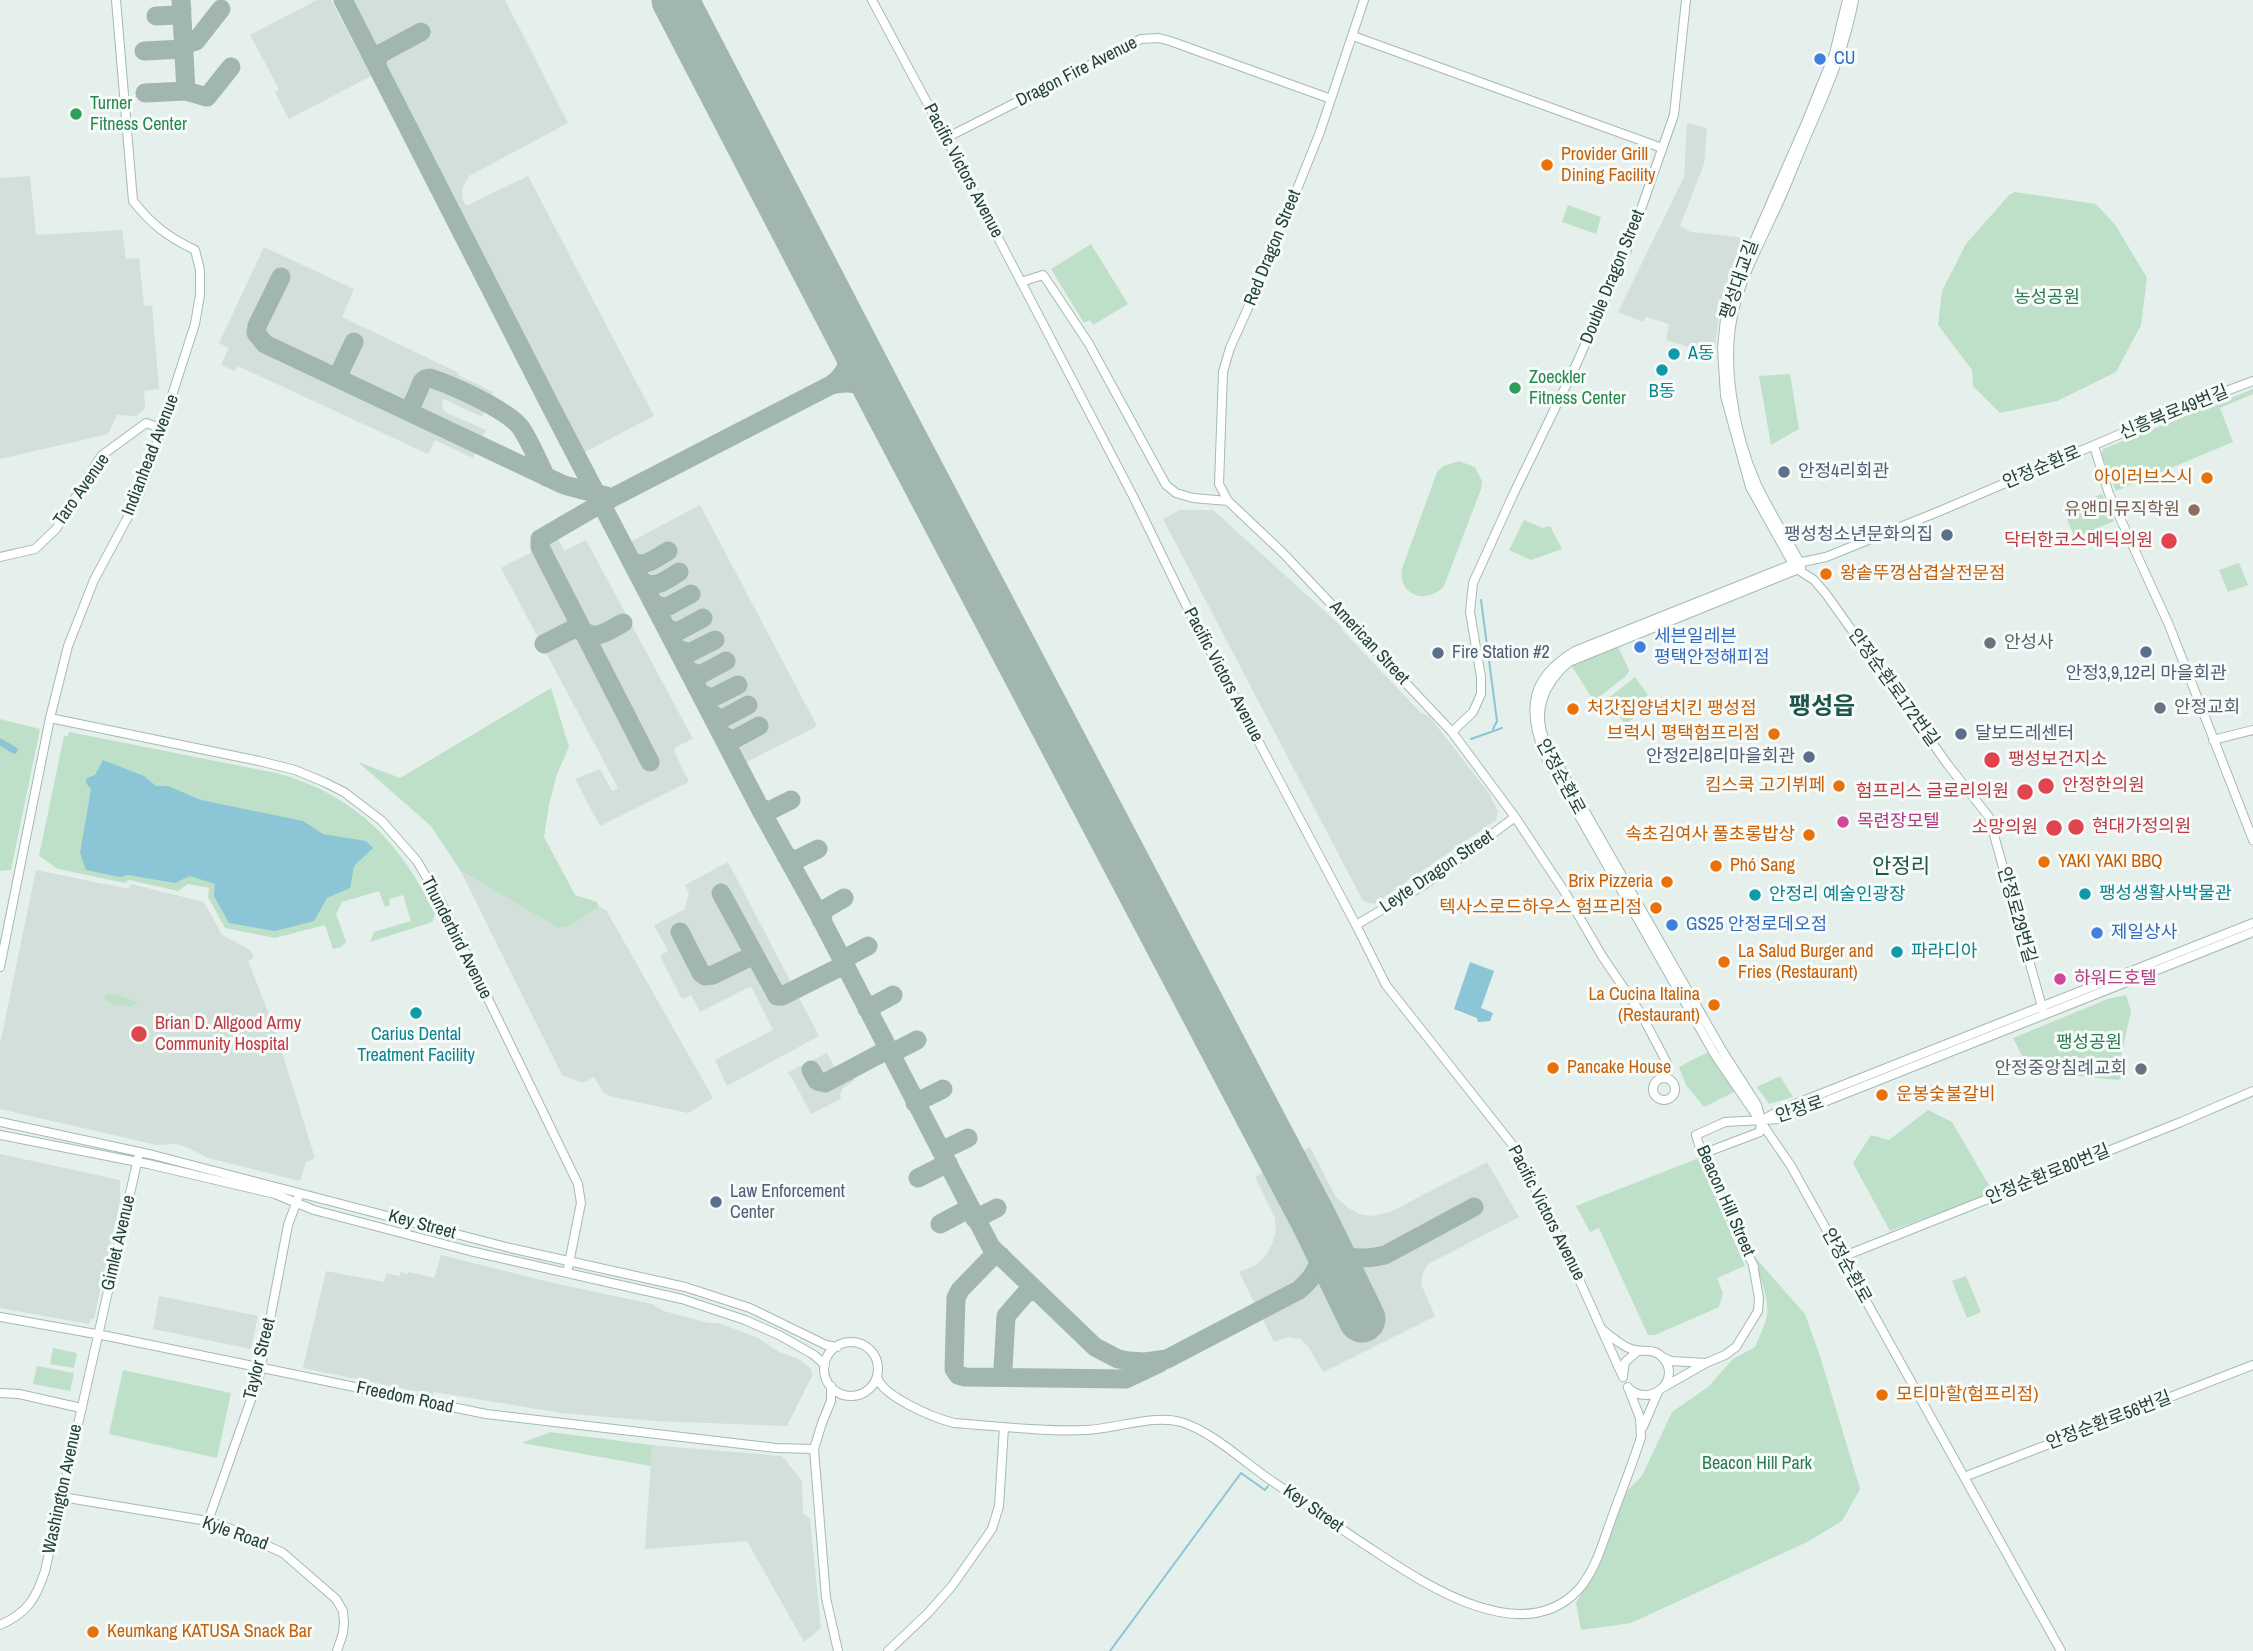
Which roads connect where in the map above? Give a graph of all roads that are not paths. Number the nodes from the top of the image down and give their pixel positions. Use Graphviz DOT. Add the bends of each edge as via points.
graph roads {
  1 [pos="116,0"];
  2 [pos="872,0"];
  3 [pos="1364,0"];
  4 [pos="1686,0"];
  5 [pos="1847,0"];
  6 [pos="1854,0"];
  7 [pos="1353,36"];
  8 [pos="1331,99"];
  9 [pos="946,138"];
  10 [pos="1662,148"];
  11 [pos="1021,282"];
  12 [pos="2253,381"];
  13 [pos="163,429"];
  14 [pos="2095,446"];
  15 [pos="1227,501"];
  16 [pos="0,557"];
  17 [pos="1798,566"];
  18 [pos="50,718"];
  19 [pos="2253,730"];
  20 [pos="1452,732"];
  21 [pos="2213,740"];
  22 [pos="1515,817"];
  23 [pos="1989,817"];
  24 [pos="2253,840"];
  25 [pos="2253,923"];
  26 [pos="1356,925"];
  27 [pos="2253,932"];
  28 [pos="0,967"];
  29 [pos="2043,1010"];
  30 [pos="1666,1078"];
  31 [pos="2253,1091"];
  32 [pos="1761,1121"];
  33 [pos="0,1122"];
  34 [pos="0,1135"];
  35 [pos="139,1151"];
  36 [pos="1702,1154"];
  37 [pos="137,1162"];
  38 [pos="300,1192"];
  39 [pos="296,1203"];
  40 [pos="1842,1257"];
  41 [pos="570,1260"];
  42 [pos="567,1273"];
  43 [pos="0,1317"];
  44 [pos="1603,1330"];
  45 [pos="98,1334"];
  46 [pos="837,1347"];
  47 [pos="1638,1351"];
  48 [pos="1662,1357"];
  49 [pos="1706,1363"];
  50 [pos="2253,1365"];
  51 [pos="825,1366"];
  52 [pos="261,1368"];
  53 [pos="877,1377"];
  54 [pos="1623,1377"];
  55 [pos="831,1386"];
  56 [pos="871,1387"];
  57 [pos="1628,1387"];
  58 [pos="883,1388"];
  59 [pos="1661,1390"];
  60 [pos="0,1393"];
  61 [pos="844,1395"];
  62 [pos="831,1401"];
  63 [pos="81,1408"];
  64 [pos="1003,1427"];
  65 [pos="1641,1433"];
  66 [pos="814,1449"];
  67 [pos="1964,1477"];
  68 [pos="62,1497"];
  69 [pos="208,1521"];
  70 [pos="0,1625"];
  71 [pos="337,1651"];
  72 [pos="838,1651"];
  73 [pos="888,1651"];
  74 [pos="2061,1651"];
  1 -- 13 [label="street, Indianhead Avenue" via="133,201 169,237 195,250 200,271 195,324"];
  2 -- 9 [label="street, Pacific Victors Avenue"];
  3 -- 7 [label="street, Red Dragon Street"];
  4 -- 10 [label="street, Double Dragon Street" via="1674,115"];
  5 -- 17 [label="street, 팽성대교길" via="1834,54 1809,118 1733,289 1722,348 1725,396 1750,488"];
  6 -- 17 [label="street" via="1828,87 1749,265 1732,320 1728,360 1750,467"];
  7 -- 8 [label="street, Red Dragon Street"];
  7 -- 10 [label="street"];
  8 -- 9 [label="street, Dragon Fire Avenue" via="1150,37"];
  8 -- 15 [label="street, Red Dragon Street" via="1223,372 1219,484"];
  9 -- 11 [label="street, Pacific Victors Avenue"];
  10 -- 20 [label="street, Double Dragon Street" via="1599,316 1473,583 1470,612 1481,694 1473,712"];
  11 -- 15 [label="street" via="1043,275 1089,344 1166,485 1193,498"];
  11 -- 26 [label="street, Pacific Victors Avenue"];
  12 -- 14 [label="street, 신흥북로49번길"];
  13 -- 16 [label="street, Taro Avenue" via="146,423 101,456 55,529 35,549"];
  13 -- 18 [label="street, Indianhead Avenue" via="137,500 94,580 68,646"];
  14 -- 17 [label="street, 안정순환로"];
  14 -- 21 [label="street, 안정순환로" via="2109,494 2169,625"];
  15 -- 20 [label="street, American Street" via="1283,553"];
  17 -- 23 [label="street, 안정순환로172번길" via="1814,580"];
  17 -- 32 [label="street, 안정순환로" via="1569,662 1550,681 1541,710 1547,745 1757,1105"];
  17 -- 32 [label="street, 안정순환로" via="1576,651 1544,678 1533,718 1545,756 1715,1055"];
  18 -- 28 [label="street, Indianhead Avenue"];
  18 -- 41 [label="street, Thunderbird Avenue" via="295,770 344,792 382,821 417,861 441,902 578,1184 581,1203"];
  19 -- 21 [label="street"];
  20 -- 22 [label="street, American Street"];
  21 -- 24 [label="street, 안정순환로"];
  22 -- 26 [label="street, Leyte Dragon Street" via="1424,885"];
  22 -- 30 [label="street, American Street" via="1651,1031 1667,1063"];
  23 -- 29 [label="street, 안정로29번길"];
  25 -- 29 [label="street, 안정로"];
  26 -- 44 [label="street, Pacific Victors Avenue" via="1386,985 1515,1148"];
  27 -- 29 [label="street, 안정로"];
  29 -- 32 [label="street, 안정로"];
  31 -- 40 [label="street, 안정순환로80번길"];
  32 -- 36 [label="street" via="1760,1132"];
  32 -- 36 [label="street, Beacon Hill Street" via="1726,1122 1696,1135"];
  32 -- 40 [label="street, 안정순환로"];
  33 -- 35 [label="street, Key Street"];
  34 -- 37 [label="street, Key Street"];
  35 -- 37 [label="street, Gimlet Avenue"];
  35 -- 38 [label="street, Key Street"];
  36 -- 49 [label="street, Beacon Hill Street" via="1754,1266 1759,1298 1755,1318 1736,1347"];
  37 -- 39 [label="street, Key Street"];
  37 -- 45 [label="street, Gimlet Avenue"];
  38 -- 39 [label="street, Taylor Street"];
  38 -- 41 [label="street, Key Street"];
  39 -- 42 [label="street, Key Street"];
  39 -- 52 [label="street, Taylor Street"];
  40 -- 67 [label="street, 안정순환로"];
  41 -- 42 [label="street, Thunderbird Avenue"];
  41 -- 46 [label="street, Key Street" via="717,1296"];
  42 -- 51 [label="street, Key Street" via="714,1308 779,1335 814,1354"];
  43 -- 45 [label="street, Freedom Road"];
  44 -- 47 [label="street"];
  44 -- 54 [label="street, Pacific Victors Avenue"];
  45 -- 52 [label="street, Freedom Road"];
  45 -- 63 [label="street, Washington Avenue"];
  46 -- 51 [label="street"];
  46 -- 53 [label="street" via="852,1342 868,1348 877,1362"];
  47 -- 48 [label="street" via="1651,1350"];
  47 -- 54 [label="street" via="1625,1362"];
  48 -- 49 [label="street"];
  48 -- 59 [label="street" via="1669,1372"];
  49 -- 59 [label="street, Beacon Hill Street"];
  50 -- 67 [label="street, 안정순환로56번길"];
  51 -- 55 [label="street"];
  52 -- 66 [label="street, Freedom Road" via="486,1414"];
  52 -- 69 [label="street, Taylor Street"];
  53 -- 56 [label="street"];
  53 -- 58 [label="street"];
  54 -- 57 [label="street"];
  55 -- 61 [label="street"];
  55 -- 62 [label="street"];
  56 -- 58 [label="street"];
  56 -- 61 [label="street" via="858,1395"];
  57 -- 59 [label="street" via="1640,1395"];
  57 -- 65 [label="street"];
  58 -- 64 [label="street, Key Street" via="940,1419"];
  59 -- 65 [label="street, Key Street"];
  60 -- 63 [label="street"];
  61 -- 62 [label="street"];
  62 -- 66 [label="street"];
  63 -- 68 [label="street, Washington Avenue"];
  64 -- 65 [label="street, Key Street" via="1086,1430 1159,1420 1180,1422 1206,1434 1422,1583 1470,1605 1515,1615 1549,1610 1572,1596 1587,1578"];
  64 -- 73 [label="street" via="999,1506 992,1529 952,1586"];
  66 -- 72 [label="street" via="826,1598"];
  67 -- 74 [label="street, 안정순환로"];
  68 -- 69 [label="street, Kyle Road"];
  68 -- 70 [label="street, Washington Avenue" via="40,1588 32,1603"];
  69 -- 71 [label="street, Kyle Road" via="283,1553 336,1599 344,1623"];
}
